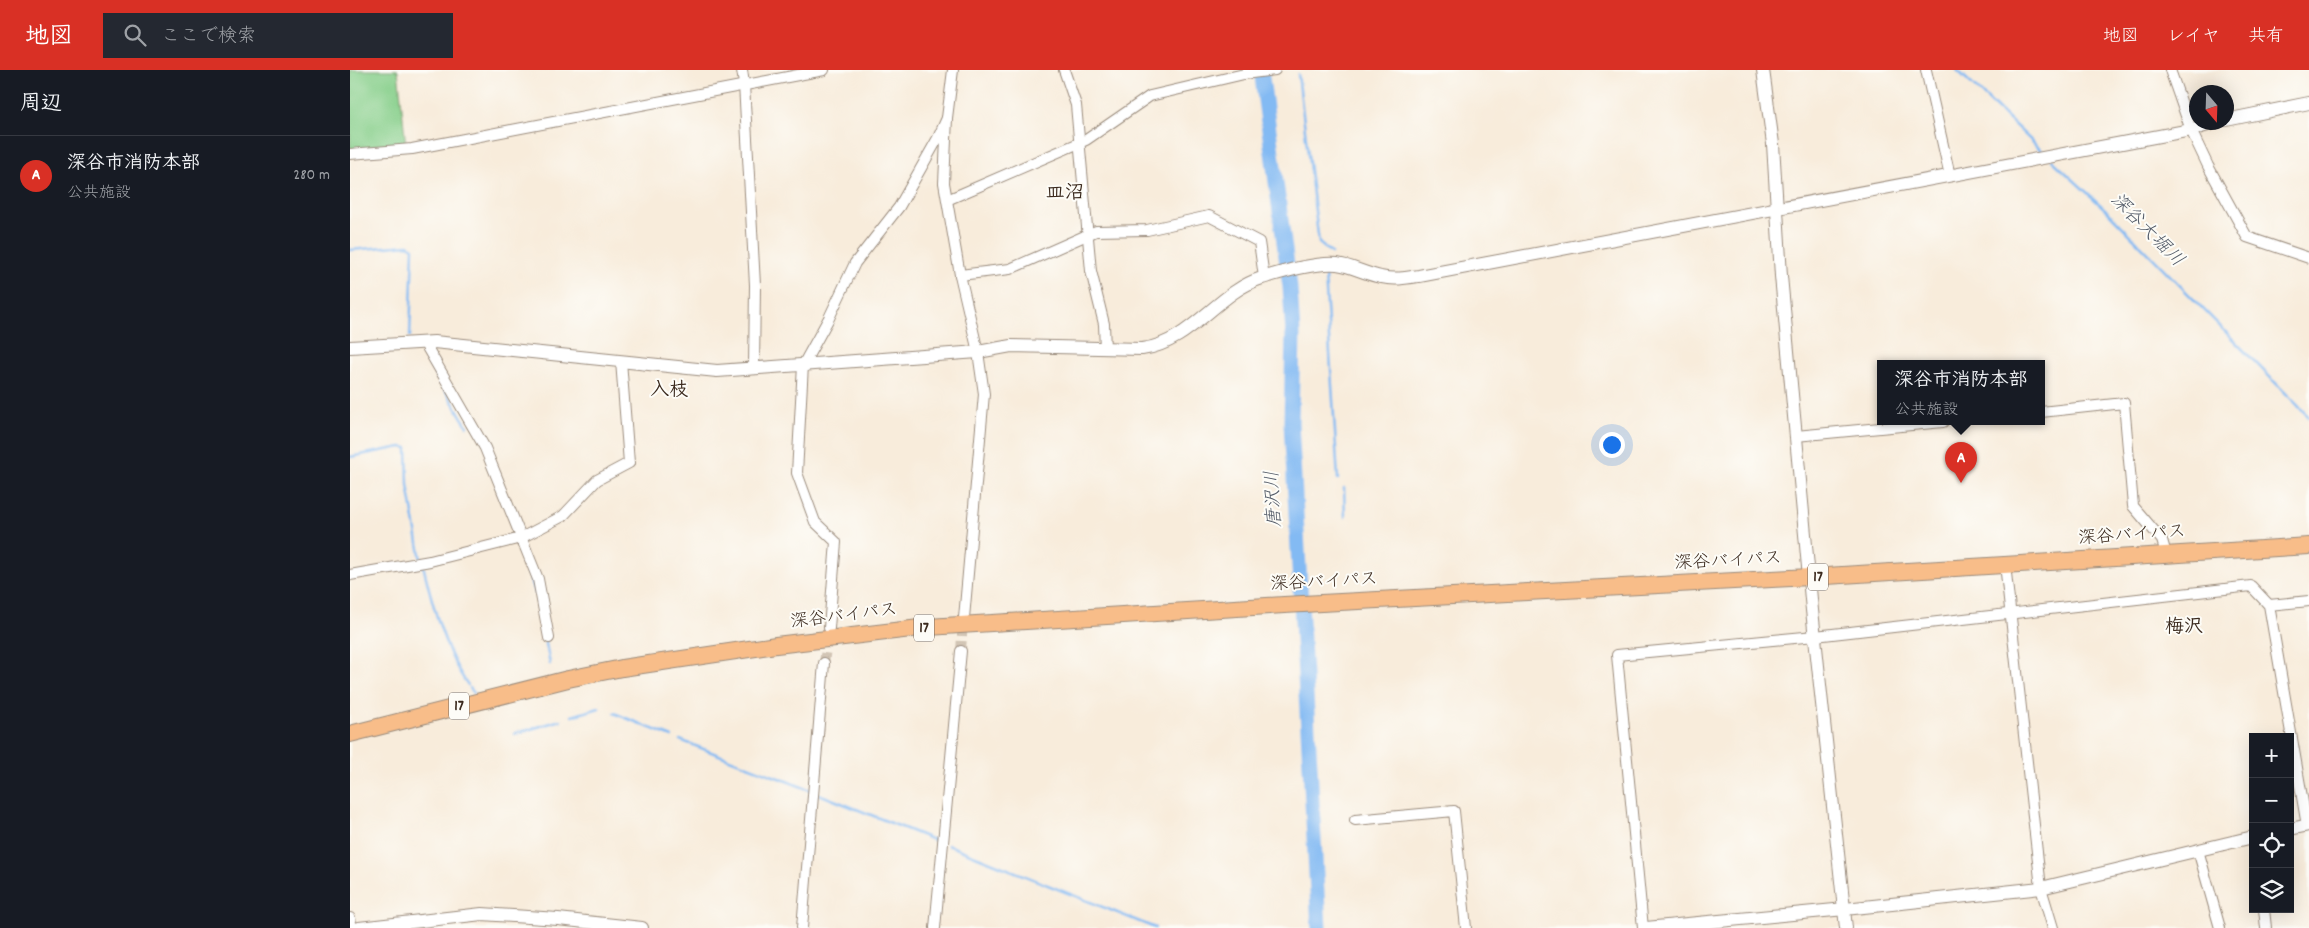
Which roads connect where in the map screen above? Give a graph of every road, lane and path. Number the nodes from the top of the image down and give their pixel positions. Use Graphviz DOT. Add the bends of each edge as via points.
graph roads {
  1 [pos="742,70"];
  2 [pos="824,70"];
  3 [pos="953,70"];
  4 [pos="1064,70"];
  5 [pos="1275,70"];
  6 [pos="1763,70"];
  7 [pos="1926,70"];
  8 [pos="2170,70"];
  9 [pos="744,84"];
  10 [pos="2309,103"];
  11 [pos="947,118"];
  12 [pos="2234,118"];
  13 [pos="2189,124"];
  14 [pos="2191,130"];
  15 [pos="1080,143"];
  16 [pos="350,154"];
  17 [pos="1950,176"];
  18 [pos="947,200"];
  19 [pos="1778,207"];
  20 [pos="1088,233"];
  21 [pos="2309,258"];
  22 [pos="960,275"];
  23 [pos="1266,277"];
  24 [pos="424,342"];
  25 [pos="350,347"];
  26 [pos="1105,349"];
  27 [pos="978,352"];
  28 [pos="621,361"];
  29 [pos="803,365"];
  30 [pos="754,368"];
  31 [pos="2045,412"];
  32 [pos="1912,425"];
  33 [pos="1796,436"];
  34 [pos="521,538"];
  35 [pos="2309,546"];
  36 [pos="2166,554"];
  37 [pos="2005,564"];
  38 [pos="350,574"];
  39 [pos="1810,577"];
  40 [pos="2309,601"];
  41 [pos="2269,605"];
  42 [pos="2010,613"];
  43 [pos="964,618"];
  44 [pos="829,628"];
  45 [pos="1815,636"];
  46 [pos="549,638"];
  47 [pos="961,651"];
  48 [pos="824,663"];
  49 [pos="350,734"];
  50 [pos="1355,820"];
  51 [pos="2308,825"];
  52 [pos="2294,828"];
  53 [pos="2249,839"];
  54 [pos="2198,850"];
  55 [pos="2041,888"];
  56 [pos="1845,910"];
  57 [pos="2264,913"];
  58 [pos="350,918"];
  59 [pos="2263,927"];
  60 [pos="352,928"];
  61 [pos="359,928"];
  62 [pos="642,928"];
  63 [pos="802,928"];
  64 [pos="935,928"];
  65 [pos="1466,928"];
  66 [pos="1645,928"];
  67 [pos="1846,928"];
  68 [pos="2053,928"];
  69 [pos="2220,928"];
  1 -- 9 [label="street"];
  2 -- 9 [label="street"];
  3 -- 11 [label="street"];
  4 -- 15 [label="street" via="1076,105"];
  5 -- 15 [label="street" via="1150,96"];
  6 -- 19 [label="street"];
  7 -- 17 [label="street"];
  8 -- 13 [label="street"];
  9 -- 16 [label="street" via="418,148"];
  9 -- 30 [label="street" via="755,285"];
  10 -- 12 [label="street"];
  11 -- 18 [label="street" via="944,183"];
  11 -- 29 [label="street" via="899,207 855,263"];
  14 -- 17 [label="street"];
  14 -- 21 [label="street" via="2247,237"];
  15 -- 18 [label="street"];
  15 -- 20 [label="street"];
  17 -- 19 [label="street"];
  18 -- 22 [label="street"];
  19 -- 23 [label="street" via="1397,279 1383,278 1339,264 1321,264"];
  19 -- 33 [label="street"];
  20 -- 22 [label="street" via="1010,269"];
  20 -- 23 [label="street" via="1147,230 1209,216 1259,242"];
  20 -- 26 [label="street" via="1092,278 1104,324"];
  22 -- 27 [label="street"];
  23 -- 26 [label="street" via="1239,289 1165,344 1142,349"];
  24 -- 25 [label="street"];
  24 -- 28 [label="street"];
  24 -- 34 [label="street" via="485,448"];
  26 -- 27 [label="street" via="1011,346"];
  27 -- 29 [label="street"];
  27 -- 43 [label="street" via="984,394"];
  28 -- 30 [label="street" via="717,371"];
  28 -- 34 [label="street" via="629,462 597,480 562,516"];
  29 -- 30 [label="street"];
  29 -- 44 [label="street" via="797,473 815,522 836,542"];
  31 -- 36 [label="street" via="2124,403 2133,506 2162,540"];
  32 -- 33 [label="street"];
  33 -- 39 [label="street"];
  34 -- 38 [label="street" via="430,560"];
  34 -- 46 [label="street" via="538,579"];
  35 -- 36 [label="highway, 深谷バイパス / 17"];
  36 -- 37 [label="highway, 深谷バイパス / 17"];
  37 -- 39 [label="highway, 深谷バイパス / 17"];
  37 -- 42 [label="street"];
  39 -- 45 [label="street"];
  39 -- 49 [label="highway, 深谷バイパス / 17" via="928,628 776,645 622,668"];
  40 -- 41 [label="street"];
  41 -- 42 [label="street" via="2251,586"];
  41 -- 51 [label="street"];
  42 -- 45 [label="street"];
  42 -- 55 [label="street"];
  45 -- 56 [label="street"];
  45 -- 66 [label="street" via="1617,655"];
  47 -- 64 [label="street"];
  48 -- 63 [label="street"];
  50 -- 65 [label="street" via="1454,811"];
  51 -- 52 [label="street"];
  53 -- 54 [label="street"];
  54 -- 55 [label="street"];
  54 -- 69 [label="street"];
  55 -- 56 [label="street"];
  55 -- 68 [label="street"];
  56 -- 66 [label="street"];
  56 -- 67 [label="street"];
  57 -- 59 [label="street"];
  58 -- 60 [label="street"];
  61 -- 62 [label="street" via="482,914"];
}
